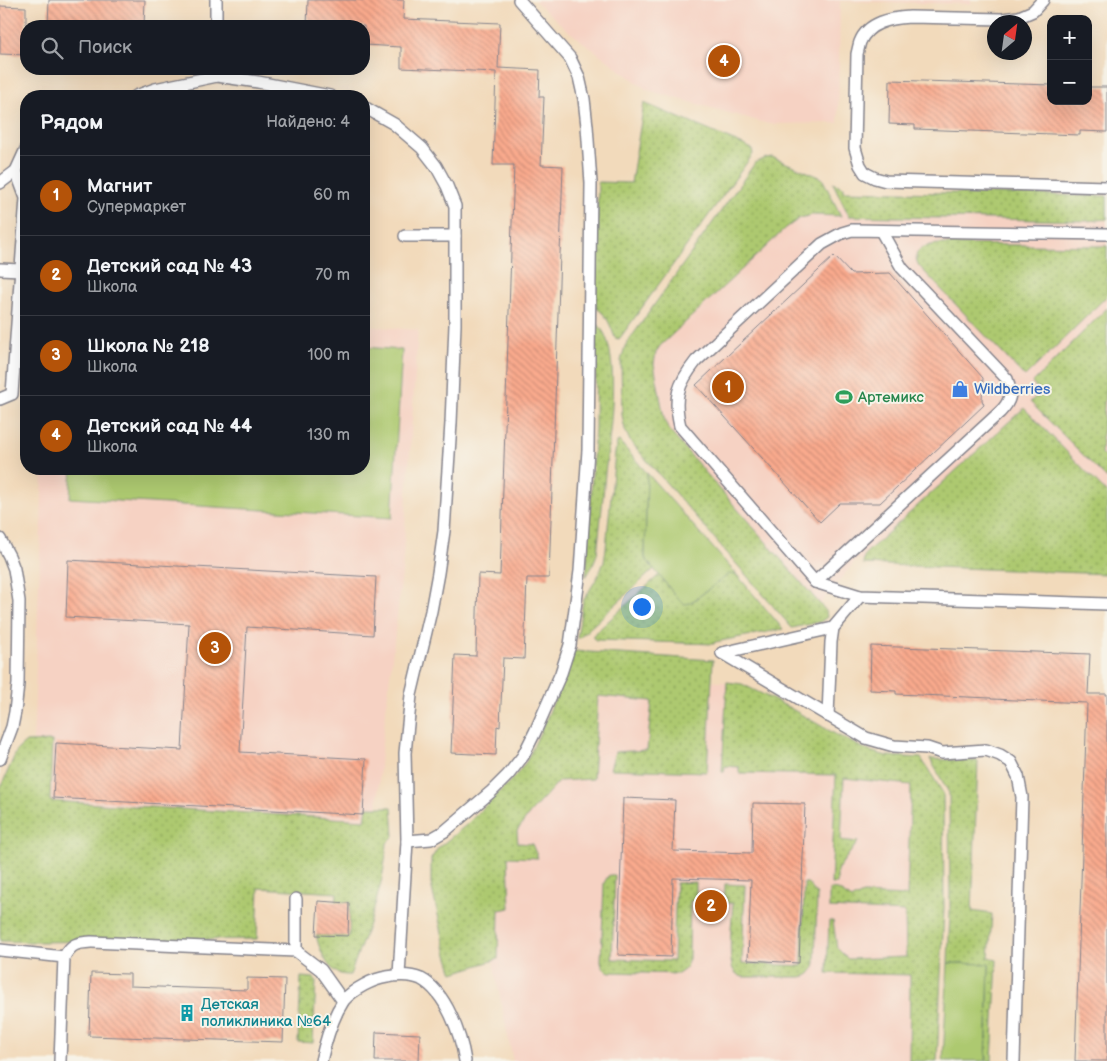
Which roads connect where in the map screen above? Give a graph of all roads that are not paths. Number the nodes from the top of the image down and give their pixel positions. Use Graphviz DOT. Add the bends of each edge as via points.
graph roads {
  1 [pos="216,0"];
  2 [pos="519,0"];
  3 [pos="1043,0"];
  4 [pos="216,20"];
  5 [pos="206,75"];
  6 [pos="229,75"];
  7 [pos="152,90"];
  8 [pos="299,90"];
  9 [pos="370,110"];
  10 [pos="20,162"];
  11 [pos="16,171"];
  12 [pos="20,182"];
  13 [pos="0,183"];
  14 [pos="1107,187"];
  15 [pos="881,231"];
  16 [pos="1107,234"];
  17 [pos="405,236"];
  18 [pos="455,236"];
  19 [pos="0,268"];
  20 [pos="20,270"];
  21 [pos="0,399"];
  22 [pos="0,540"];
  23 [pos="815,582"];
  24 [pos="860,596"];
  25 [pos="1107,604"];
  26 [pos="833,628"];
  27 [pos="828,716"];
  28 [pos="0,759"];
  29 [pos="407,841"];
  30 [pos="296,899"];
  31 [pos="0,950"];
  32 [pos="296,951"];
  33 [pos="64,957"];
  34 [pos="399,975"];
  35 [pos="344,1001"];
  36 [pos="60,1061"];
  37 [pos="321,1061"];
  38 [pos="466,1061"];
  39 [pos="1014,1061"];
  1 -- 4 [label="lane"];
  2 -- 29 [label="lane" via="570,58 579,78 587,126 591,183 588,450 577,594 570,645 523,756 492,791 445,830 431,839"];
  3 -- 14 [label="lane" via="1033,11 1019,17 910,17 884,20 873,26 860,42 857,54 855,148 860,165 865,173 886,181"];
  5 -- 7 [label="lane"];
  6 -- 8 [label="lane"];
  9 -- 18 [label="lane" via="394,124 422,148 436,166 455,206"];
  10 -- 11 [label="lane"];
  11 -- 12 [label="lane"];
  11 -- 13 [label="lane"];
  15 -- 16 [label="lane"];
  15 -- 23 [label="lane" via="902,268 1007,378 1010,397 1000,412"];
  15 -- 23 [label="lane" via="842,232 822,244 696,361 685,374 677,393 676,411 680,426"];
  17 -- 18 [label="lane"];
  18 -- 29 [label="lane" via="455,325 444,531 431,611 411,695 405,753"];
  19 -- 20 [label="lane"];
  20 -- 21 [label="lane" via="12,394"];
  22 -- 28 [label="lane" via="14,569 19,601 15,712"];
  23 -- 24 [label="lane"];
  24 -- 25 [label="lane"];
  24 -- 26 [label="lane"];
  26 -- 27 [label="lane"];
  26 -- 27 [label="lane" via="722,653"];
  27 -- 39 [label="lane" via="878,742 942,753 986,750 1011,762 1022,797"];
  29 -- 34 [label="lane"];
  30 -- 32 [label="lane"];
  31 -- 33 [label="lane"];
  32 -- 33 [label="lane" via="92,942 76,943"];
  32 -- 35 [label="lane" via="321,970"];
  33 -- 36 [label="lane"];
  34 -- 35 [label="lane" via="379,978"];
  34 -- 38 [label="lane" via="420,979 435,989 459,1034"];
  35 -- 37 [label="lane" via="324,1044"];
}
